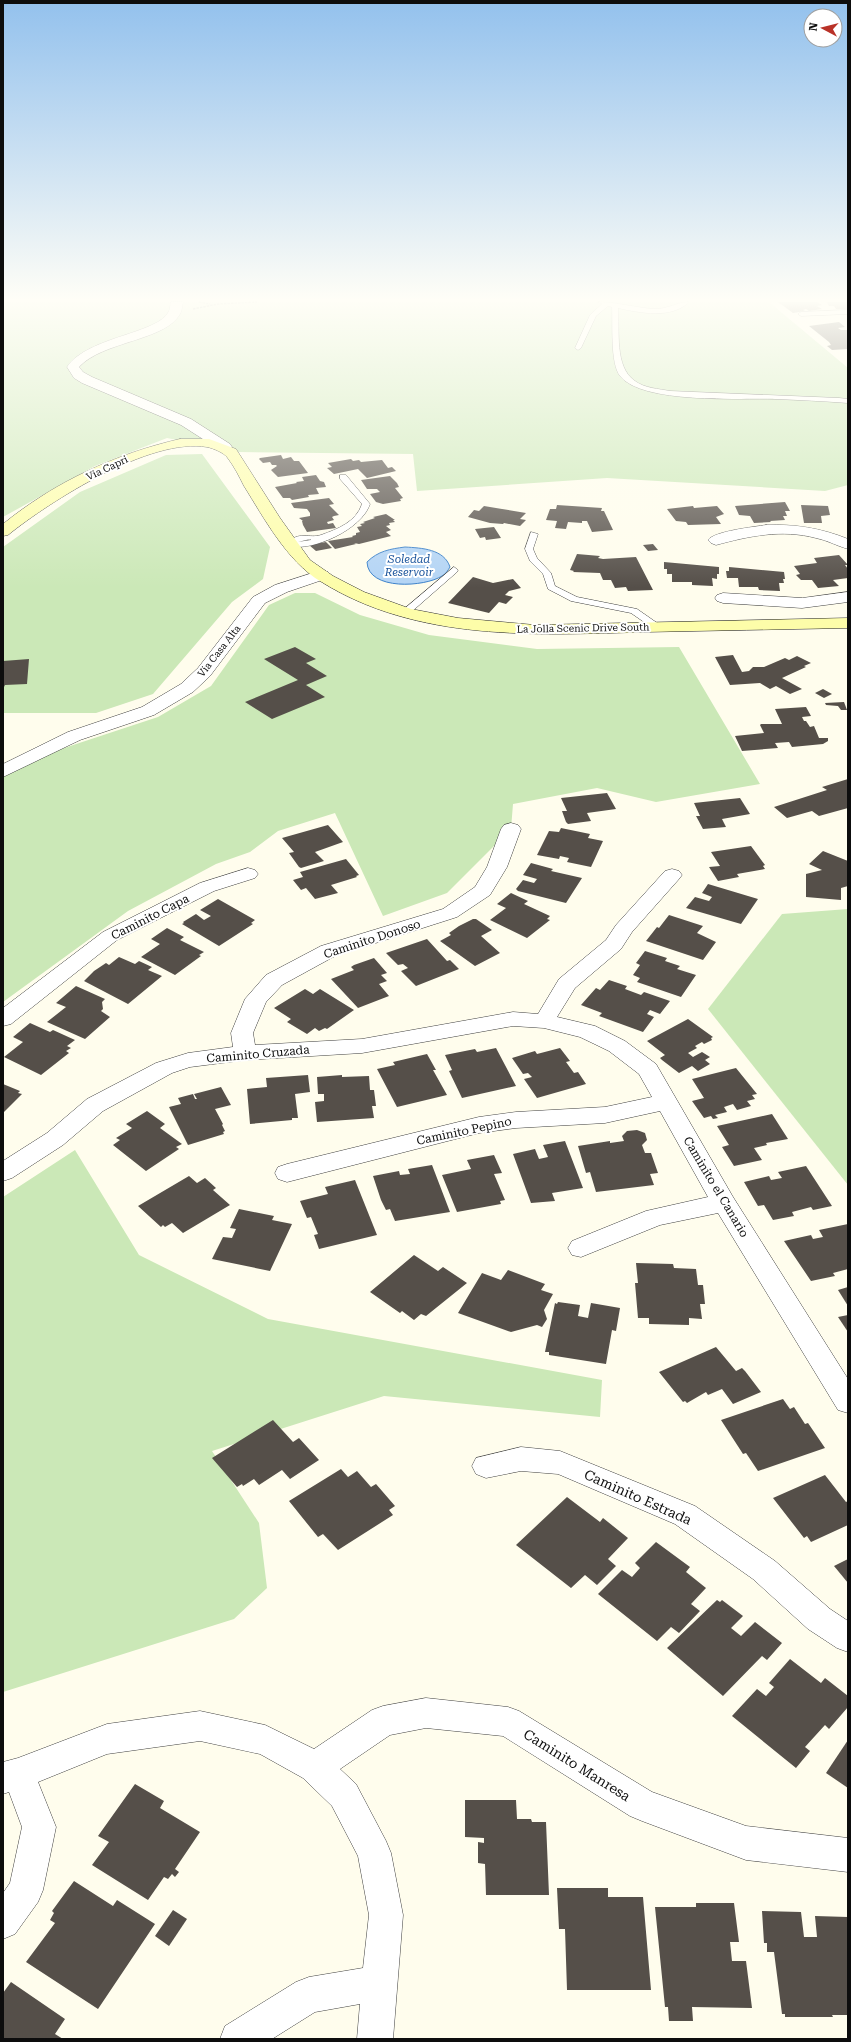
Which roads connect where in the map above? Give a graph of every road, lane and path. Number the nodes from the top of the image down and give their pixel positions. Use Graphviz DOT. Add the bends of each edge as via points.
graph roads {
  1 [pos="128,397"];
  2 [pos="761,397"];
  3 [pos="848,401"];
  4 [pos="225,447"];
  5 [pos="343,477"];
  6 [pos="3,532"];
  7 [pos="534,534"];
  8 [pos="716,540"];
  9 [pos="291,544"];
  10 [pos="848,544"];
  11 [pos="454,570"];
  12 [pos="322,575"];
  13 [pos="848,597"];
  14 [pos="723,598"];
  15 [pos="828,602"];
  16 [pos="406,612"];
  17 [pos="842,623"];
  18 [pos="657,627"];
  19 [pos="3,771"];
  20 [pos="511,829"];
  21 [pos="248,874"];
  22 [pos="672,875"];
  23 [pos="3,1019"];
  24 [pos="544,1021"];
  25 [pos="245,1053"];
  26 [pos="666,1102"];
  27 [pos="3,1172"];
  28 [pos="287,1173"];
  29 [pos="724,1203"];
  30 [pos="581,1248"];
  31 [pos="848,1402"];
  32 [pos="486,1466"];
  33 [pos="848,1638"];
  34 [pos="315,1767"];
  35 [pos="11,1776"];
  36 [pos="848,1855"];
  37 [pos="3,1922"];
  38 [pos="381,1983"];
  39 [pos="238,2039"];
  40 [pos="376,2039"];
  1 -- 4 [label="street" via="186,422"];
  2 -- 3 [label="lane"];
  4 -- 6 [label="street, Via Capri" via="208,443 169,445 116,462 56,495"];
  4 -- 9 [label="street, La Jolla Scenic Drive South" via="231,452"];
  5 -- 9 [label="lane" via="366,504 365,509 344,529 313,543"];
  7 -- 18 [label="lane" via="529,549 533,559 547,573 551,587 574,599 634,611"];
  8 -- 10 [label="street" via="738,533 792,529"];
  9 -- 12 [label="street, La Jolla Scenic Drive South" via="305,563"];
  11 -- 16 [label="lane"];
  12 -- 16 [label="street, La Jolla Scenic Drive South" via="355,595"];
  12 -- 19 [label="street, Via Casa Alta" via="289,585 259,600 204,672 187,688 148,712 74,736"];
  13 -- 15 [label="street"];
  14 -- 15 [label="street"];
  15 -- 17 [label="street"];
  16 -- 18 [label="street, La Jolla Scenic Drive South" via="444,621 506,629"];
  17 -- 18 [label="street, La Jolla Scenic Drive South"];
  20 -- 25 [label="street, Caminito Donoso" via="497,867 483,890 450,913 328,951 274,980 256,999 242,1034"];
  21 -- 23 [label="street, Caminito Capa" via="208,888 110,936"];
  22 -- 24 [label="street" via="614,944 567,984"];
  24 -- 25 [label="street, Caminito Cruzada" via="513,1019 362,1046"];
  24 -- 26 [label="street, Caminito el Canario" via="586,1031 617,1046 648,1069"];
  25 -- 27 [label="street, Caminito Cruzada" via="188,1060 164,1068 95,1105 55,1139"];
  26 -- 28 [label="street, Caminito Pepino" via="605,1115 516,1120 479,1125"];
  26 -- 29 [label="street, Caminito el Canario"];
  29 -- 30 [label="street" via="655,1217"];
  29 -- 31 [label="street, Caminito el Canario"];
  32 -- 33 [label="street, Caminito Estrada" via="521,1459 560,1463 686,1515 764,1570 819,1619"];
  34 -- 35 [label="street" via="265,1740 200,1726 107,1739"];
  34 -- 36 [label="street, Caminito Manresa" via="383,1721 426,1713 508,1722 642,1805 746,1843"];
  34 -- 38 [label="street" via="344,1795 374,1853 386,1915"];
  35 -- 37 [label="street" via="39,1827 26,1890"];
  38 -- 39 [label="street" via="310,1995"];
  38 -- 40 [label="street"];
}
